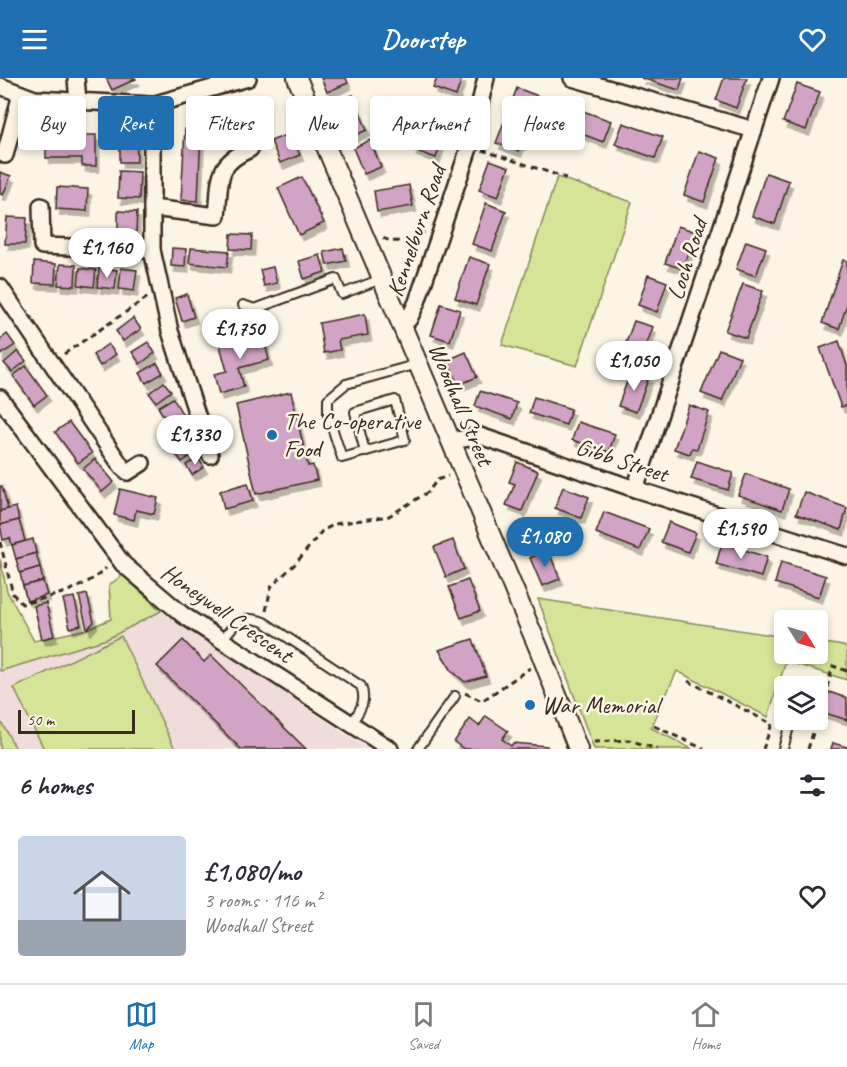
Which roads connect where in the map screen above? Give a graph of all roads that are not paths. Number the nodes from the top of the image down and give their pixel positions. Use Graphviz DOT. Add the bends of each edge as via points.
graph roads {
  1 [pos="76,78"];
  2 [pos="249,78"];
  3 [pos="297,78"];
  4 [pos="486,78"];
  5 [pos="572,78"];
  6 [pos="771,78"];
  7 [pos="0,86"];
  8 [pos="21,94"];
  9 [pos="27,96"];
  10 [pos="78,96"];
  11 [pos="174,99"];
  12 [pos="754,130"];
  13 [pos="152,150"];
  14 [pos="246,150"];
  15 [pos="5,155"];
  16 [pos="41,206"];
  17 [pos="152,208"];
  18 [pos="152,250"];
  19 [pos="381,279"];
  20 [pos="0,287"];
  21 [pos="243,305"];
  22 [pos="401,326"];
  23 [pos="418,364"];
  24 [pos="0,398"];
  25 [pos="451,441"];
  26 [pos="365,452"];
  27 [pos="210,455"];
  28 [pos="142,463"];
  29 [pos="635,489"];
  30 [pos="847,556"];
  31 [pos="222,640"];
  32 [pos="455,696"];
  33 [pos="351,724"];
  34 [pos="788,730"];
  35 [pos="575,743"];
  36 [pos="390,749"];
  37 [pos="418,749"];
  38 [pos="783,749"];
  1 -- 10 [label="street"];
  2 -- 11 [label="street"];
  3 -- 19 [label="street, Woodhall Street"];
  4 -- 22 [label="street, Kennelburn Road" via="470,145 417,302"];
  5 -- 12 [label="street"];
  6 -- 12 [label="street, Loch Road"];
  7 -- 8 [label="street"];
  8 -- 9 [label="street"];
  8 -- 15 [label="street"];
  12 -- 29 [label="street, Loch Road"];
  13 -- 17 [label="street"];
  14 -- 17 [label="street" via="223,166 217,216"];
  16 -- 18 [label="street" via="42,246"];
  17 -- 18 [label="street"];
  18 -- 27 [label="street" via="170,331"];
  19 -- 21 [label="lane" via="342,294 336,279 255,309"];
  19 -- 22 [label="street, Woodhall Street"];
  20 -- 28 [label="street" via="122,467 128,472"];
  22 -- 23 [label="street, Woodhall Street"];
  23 -- 25 [label="street, Woodhall Street"];
  23 -- 26 [label="lane" via="346,384 328,399 328,415 342,459"];
  24 -- 31 [label="street, Honeywell Crescent" via="117,556 183,615"];
  25 -- 29 [label="street, Gibb Street" via="480,436"];
  25 -- 35 [label="street, Woodhall Street"];
  26 -- 26 [label="lane" via="355,412 395,400 405,440"];
  29 -- 30 [label="street, Gibb Street"];
  31 -- 33 [label="street, Honeywell Crescent"];
  31 -- 33 [label="lane" via="238,621 248,617 264,622 361,686 365,695 363,706"];
  32 -- 37 [label="lane"];
  33 -- 36 [label="street, Honeywell Crescent"];
  34 -- 38 [label="lane"];
}
